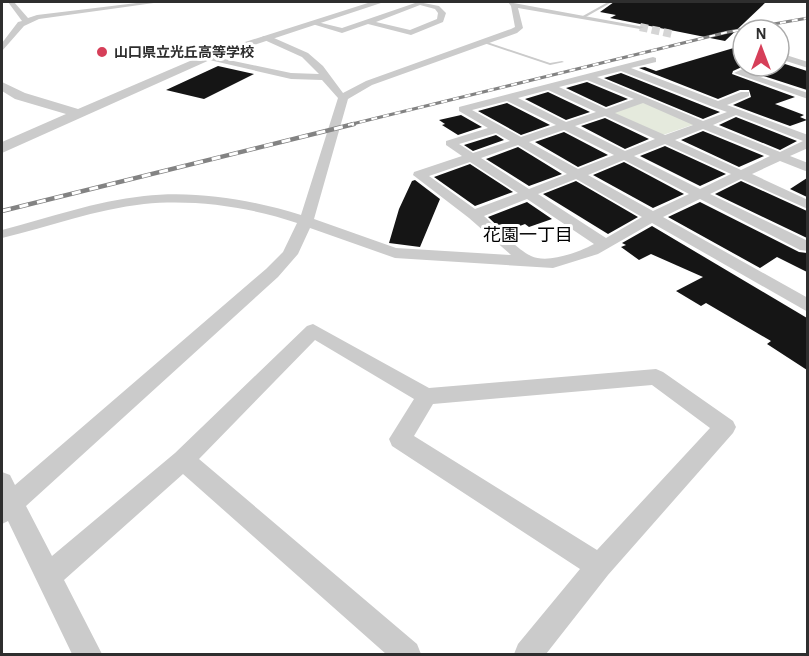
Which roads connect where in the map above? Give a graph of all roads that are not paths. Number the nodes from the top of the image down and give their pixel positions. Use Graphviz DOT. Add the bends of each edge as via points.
graph roads {
  1 [pos="11,2"];
  2 [pos="158,2"];
  3 [pos="379,2"];
  4 [pos="601,2"];
  5 [pos="609,2"];
  6 [pos="513,3"];
  7 [pos="583,17"];
  8 [pos="27,21"];
  9 [pos="368,22"];
  10 [pos="313,23"];
  11 [pos="640,27"];
  12 [pos="264,38"];
  13 [pos="485,42"];
  14 [pos="2,48"];
  15 [pos="208,57"];
  16 [pos="653,60"];
  17 [pos="791,60"];
  18 [pos="562,62"];
  19 [pos="807,65"];
  20 [pos="622,68"];
  21 [pos="324,77"];
  22 [pos="588,77"];
  23 [pos="754,78"];
  24 [pos="2,86"];
  25 [pos="550,87"];
  26 [pos="745,94"];
  27 [pos="807,96"];
  28 [pos="343,97"];
  29 [pos="508,97"];
  30 [pos="642,100"];
  31 [pos="717,105"];
  32 [pos="605,112"];
  33 [pos="735,112"];
  34 [pos="80,114"];
  35 [pos="703,125"];
  36 [pos="566,126"];
  37 [pos="497,129"];
  38 [pos="665,140"];
  39 [pos="807,141"];
  40 [pos="520,142"];
  41 [pos="2,148"];
  42 [pos="624,156"];
  43 [pos="779,156"];
  44 [pos="471,158"];
  45 [pos="807,168"];
  46 [pos="742,174"];
  47 [pos="579,175"];
  48 [pos="528,195"];
  49 [pos="699,195"];
  50 [pos="807,205"];
  51 [pos="474,215"];
  52 [pos="652,218"];
  53 [pos="307,221"];
  54 [pos="2,234"];
  55 [pos="604,244"];
  56 [pos="807,245"];
  57 [pos="528,262"];
  58 [pos="807,306"];
  59 [pos="427,396"];
  60 [pos="183,460"];
  61 [pos="5,499"];
  62 [pos="599,566"];
  63 [pos="47,577"];
  64 [pos="87,654"];
  65 [pos="407,654"];
  66 [pos="528,654"];
  1 -- 8 [label="street"];
  2 -- 8 [label="street"];
  3 -- 10 [label="street"];
  4 -- 5 [label="lane"];
  5 -- 7 [label="lane"];
  6 -- 7 [label="street"];
  6 -- 13 [label="street" via="519,28"];
  7 -- 11 [label="street"];
  8 -- 14 [label="street"];
  9 -- 9 [label="street" via="420,3 437,7 442,13 440,21 411,33"];
  9 -- 10 [label="street" via="342,31"];
  10 -- 12 [label="street"];
  12 -- 15 [label="street"];
  12 -- 21 [label="street" via="303,54"];
  13 -- 18 [label="lane" via="550,64"];
  13 -- 28 [label="street" via="369,83"];
  15 -- 21 [label="street" via="291,76"];
  15 -- 34 [label="street"];
  16 -- 20 [label="street"];
  17 -- 19 [label="street"];
  20 -- 22 [label="street"];
  20 -- 31 [label="street"];
  21 -- 28 [label="street" via="335,93"];
  22 -- 25 [label="street"];
  22 -- 30 [label="street"];
  23 -- 27 [label="street"];
  24 -- 34 [label="street" via="20,96"];
  25 -- 29 [label="street"];
  25 -- 32 [label="street"];
  26 -- 31 [label="street"];
  28 -- 53 [label="street"];
  29 -- 36 [label="street"];
  29 -- 37 [label="street" via="463,109"];
  30 -- 32 [label="street"];
  30 -- 35 [label="street"];
  31 -- 33 [label="street"];
  32 -- 36 [label="street"];
  32 -- 38 [label="street"];
  33 -- 35 [label="street"];
  33 -- 39 [label="street"];
  34 -- 41 [label="street"];
  35 -- 38 [label="street"];
  35 -- 43 [label="street"];
  36 -- 40 [label="street"];
  36 -- 42 [label="street"];
  37 -- 40 [label="street"];
  37 -- 44 [label="street" via="450,143"];
  38 -- 42 [label="street"];
  38 -- 46 [label="street"];
  39 -- 43 [label="street"];
  40 -- 44 [label="street"];
  40 -- 47 [label="street"];
  42 -- 47 [label="street"];
  42 -- 49 [label="street"];
  43 -- 45 [label="street"];
  43 -- 46 [label="street"];
  44 -- 48 [label="street"];
  44 -- 51 [label="street" via="419,175"];
  46 -- 49 [label="street"];
  46 -- 50 [label="street"];
  47 -- 48 [label="street"];
  47 -- 52 [label="street"];
  48 -- 51 [label="street"];
  48 -- 55 [label="street"];
  49 -- 52 [label="street"];
  49 -- 56 [label="street"];
  51 -- 57 [label="street"];
  52 -- 55 [label="street"];
  52 -- 58 [label="street"];
  53 -- 54 [label="street" via="219,203 144,200"];
  53 -- 57 [label="street" via="395,253"];
  53 -- 61 [label="street" via="290,254 272,273"];
  55 -- 57 [label="street" via="570,261"];
  59 -- 60 [label="street" via="313,332"];
  59 -- 62 [label="street" via="400,439"];
  59 -- 62 [label="street" via="656,377 725,427"];
  60 -- 63 [label="street"];
  60 -- 65 [label="street"];
  61 -- 63 [label="street"];
  62 -- 66 [label="street"];
  63 -- 64 [label="street"];
}
